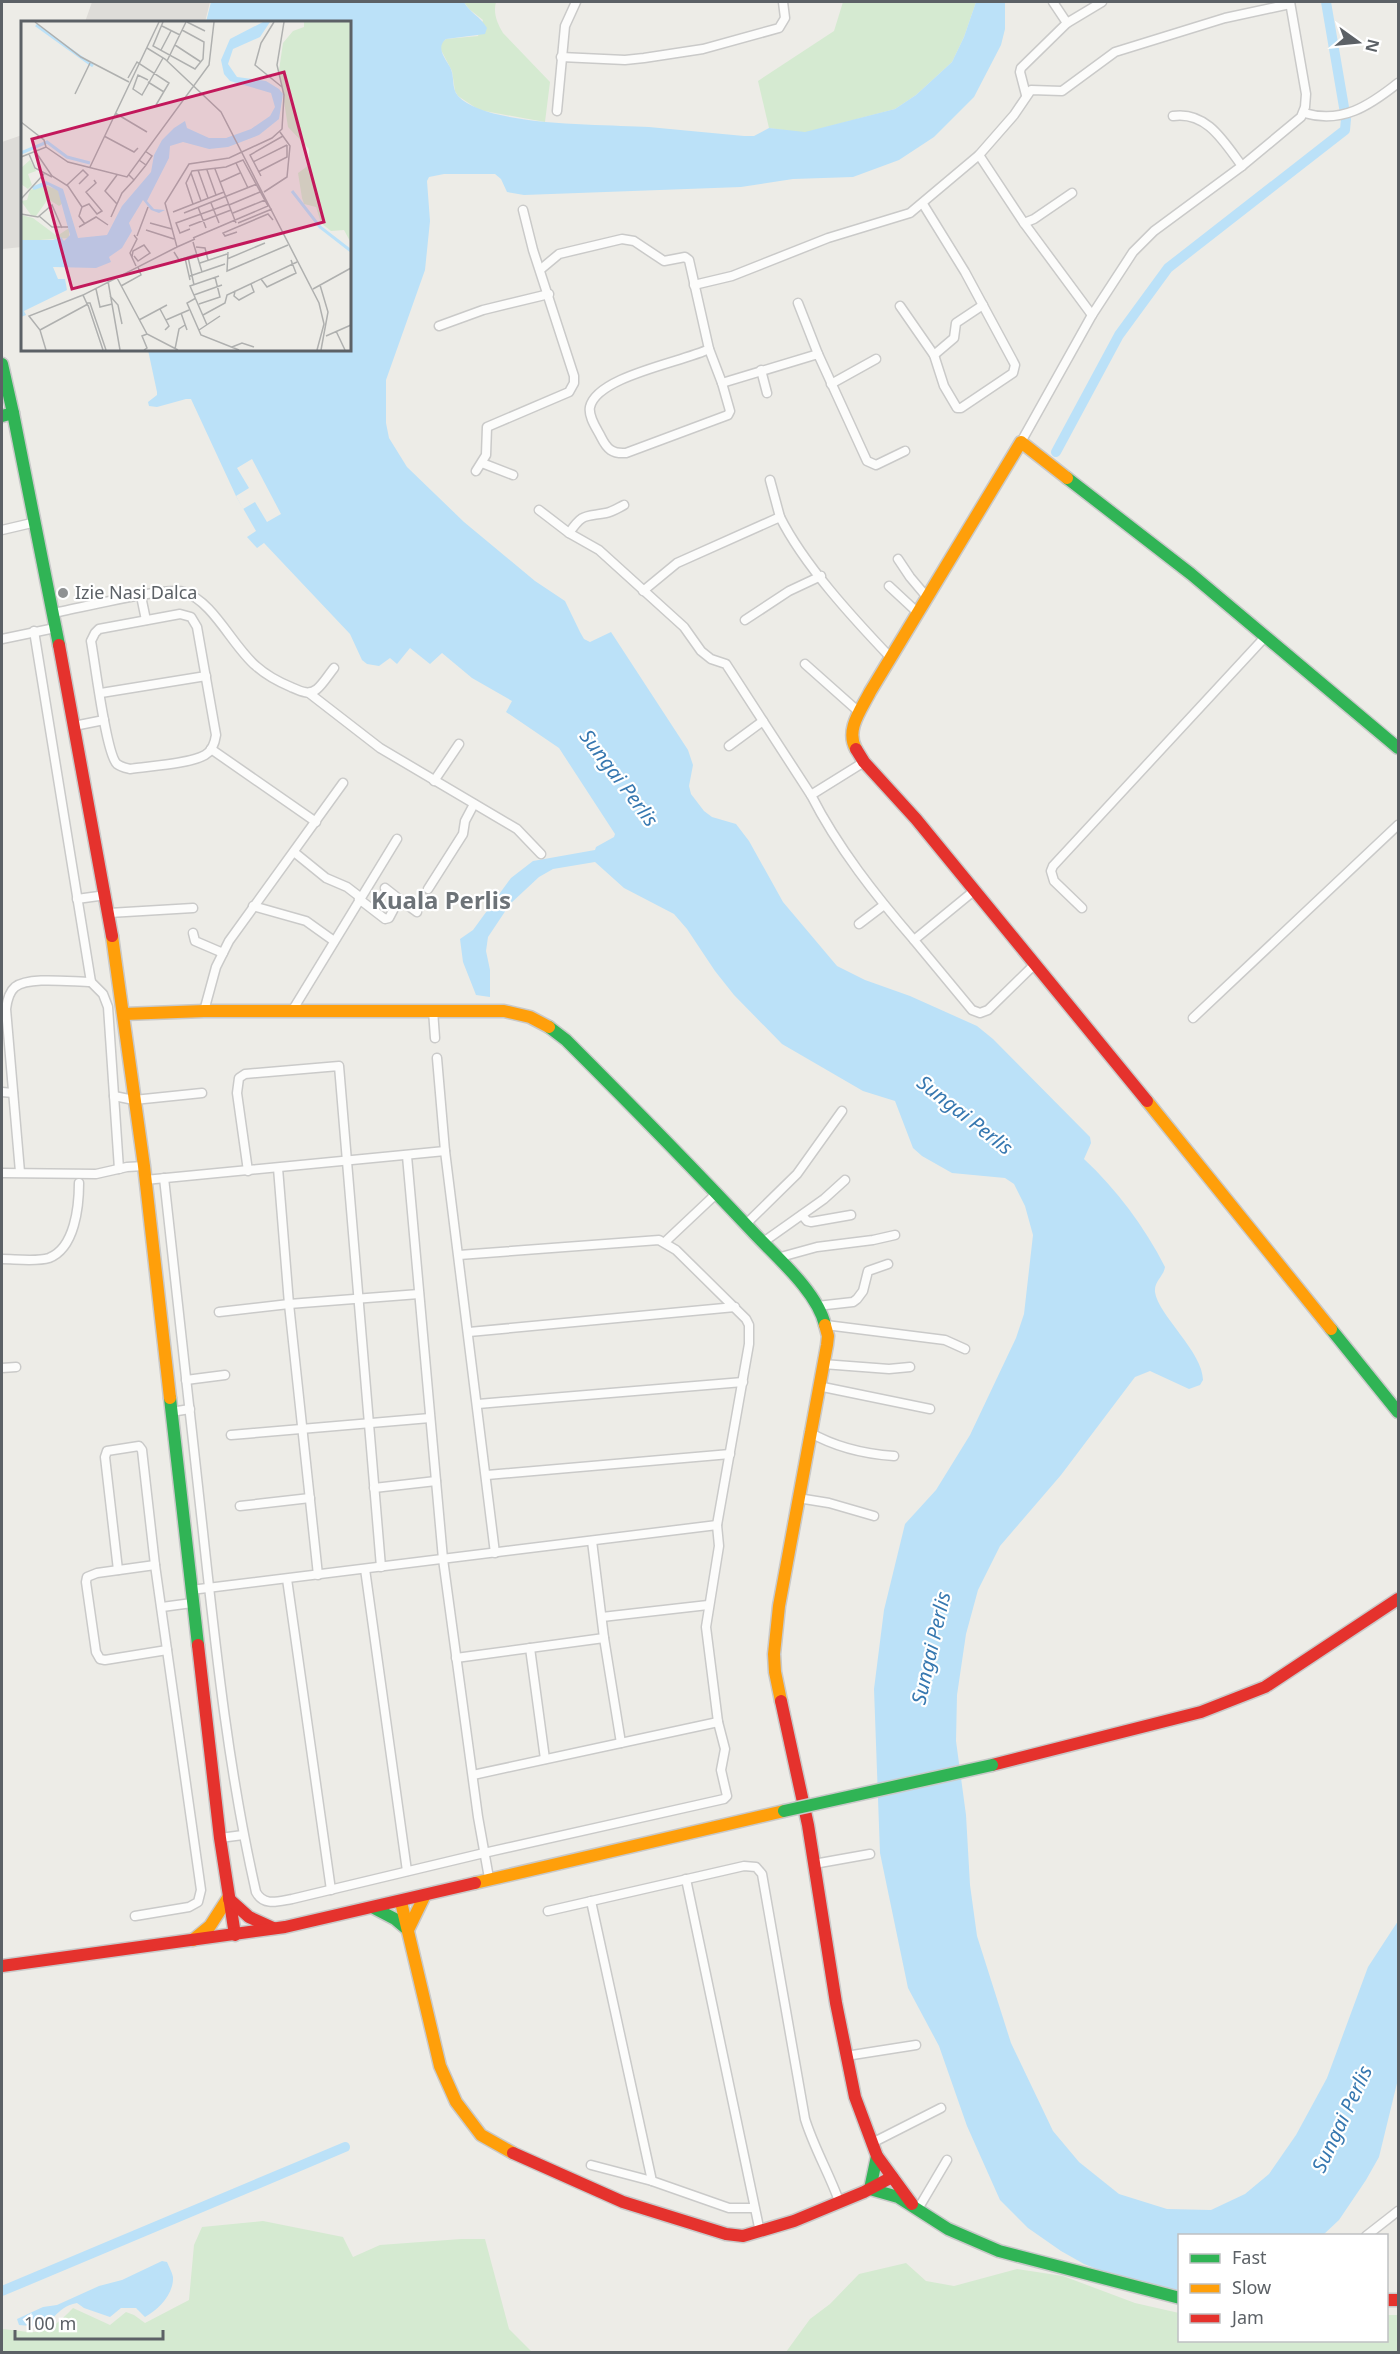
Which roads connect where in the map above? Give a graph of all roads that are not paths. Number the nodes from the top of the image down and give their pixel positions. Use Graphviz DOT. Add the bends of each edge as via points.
graph roads {
  1 [pos="576,2"];
  2 [pos="783,2"];
  3 [pos="1053,2"];
  4 [pos="1102,2"];
  5 [pos="1290,3"];
  6 [pos="1067,23"];
  7 [pos="561,57"];
  8 [pos="1398,83"];
  9 [pos="1026,95"];
  10 [pos="556,111"];
  11 [pos="1304,113"];
  12 [pos="1173,116"];
  13 [pos="979,155"];
  14 [pos="1242,166"];
  15 [pos="1072,193"];
  16 [pos="923,204"];
  17 [pos="524,210"];
  18 [pos="1024,223"];
  19 [pos="541,269"];
  20 [pos="694,285"];
  21 [pos="549,294"];
  22 [pos="798,303"];
  23 [pos="983,305"];
  24 [pos="900,306"];
  25 [pos="1092,315"];
  26 [pos="439,326"];
  27 [pos="709,349"];
  28 [pos="818,354"];
  29 [pos="934,355"];
  30 [pos="876,359"];
  31 [pos="2,364"];
  32 [pos="761,370"];
  33 [pos="722,383"];
  34 [pos="831,384"];
  35 [pos="767,393"];
  36 [pos="7,414"];
  37 [pos="1021,442"];
  38 [pos="904,451"];
  39 [pos="513,475"];
  40 [pos="770,480"];
  41 [pos="624,505"];
  42 [pos="540,510"];
  43 [pos="780,517"];
  44 [pos="36,522"];
  45 [pos="2,530"];
  46 [pos="569,532"];
  47 [pos="898,559"];
  48 [pos="821,576"];
  49 [pos="889,586"];
  50 [pos="644,591"];
  51 [pos="141,596"];
  52 [pos="926,596"];
  53 [pos="917,612"];
  54 [pos="53,613"];
  55 [pos="146,620"];
  56 [pos="745,620"];
  57 [pos="55,628"];
  58 [pos="34,631"];
  59 [pos="1266,636"];
  60 [pos="2,639"];
  61 [pos="890,657"];
  62 [pos="805,664"];
  63 [pos="334,668"];
  64 [pos="206,676"];
  65 [pos="100,693"];
  66 [pos="309,693"];
  67 [pos="859,712"];
  68 [pos="104,720"];
  69 [pos="763,721"];
  70 [pos="74,726"];
  71 [pos="459,744"];
  72 [pos="729,746"];
  73 [pos="1398,748"];
  74 [pos="211,749"];
  75 [pos="864,762"];
  76 [pos="434,781"];
  77 [pos="343,783"];
  78 [pos="812,795"];
  79 [pos="474,804"];
  80 [pos="316,822"];
  81 [pos="1398,825"];
  82 [pos="397,839"];
  83 [pos="294,852"];
  84 [pos="541,854"];
  85 [pos="385,888"];
  86 [pos="428,889"];
  87 [pos="975,890"];
  88 [pos="106,895"];
  89 [pos="360,898"];
  90 [pos="77,899"];
  91 [pos="399,900"];
  92 [pos="884,905"];
  93 [pos="253,906"];
  94 [pos="194,908"];
  95 [pos="1082,908"];
  96 [pos="417,912"];
  97 [pos="109,913"];
  98 [pos="859,924"];
  99 [pos="193,933"];
  100 [pos="914,940"];
  101 [pos="334,941"];
  102 [pos="223,953"];
  103 [pos="1036,963"];
  104 [pos="91,982"];
  105 [pos="433,1010"];
  106 [pos="204,1011"];
  107 [pos="292,1011"];
  108 [pos="124,1014"];
  109 [pos="1193,1018"];
  110 [pos="435,1038"];
  111 [pos="437,1058"];
  112 [pos="6,1062"];
  113 [pos="2,1092"];
  114 [pos="13,1092"];
  115 [pos="202,1093"];
  116 [pos="124,1099"];
  117 [pos="842,1111"];
  118 [pos="445,1151"];
  119 [pos="407,1156"];
  120 [pos="348,1162"];
  121 [pos="140,1166"];
  122 [pos="123,1168"];
  123 [pos="278,1168"];
  124 [pos="248,1171"];
  125 [pos="20,1172"];
  126 [pos="2,1173"];
  127 [pos="164,1178"];
  128 [pos="145,1180"];
  129 [pos="845,1180"];
  130 [pos="79,1183"];
  131 [pos="716,1194"];
  132 [pos="802,1215"];
  133 [pos="852,1215"];
  134 [pos="745,1225"];
  135 [pos="895,1235"];
  136 [pos="665,1242"];
  137 [pos="762,1243"];
  138 [pos="459,1255"];
  139 [pos="777,1258"];
  140 [pos="2,1259"];
  141 [pos="888,1264"];
  142 [pos="419,1294"];
  143 [pos="358,1298"];
  144 [pos="289,1304"];
  145 [pos="817,1306"];
  146 [pos="735,1307"];
  147 [pos="219,1312"];
  148 [pos="826,1325"];
  149 [pos="469,1332"];
  150 [pos="965,1349"];
  151 [pos="823,1364"];
  152 [pos="16,1367"];
  153 [pos="910,1367"];
  154 [pos="2,1368"];
  155 [pos="225,1375"];
  156 [pos="186,1380"];
  157 [pos="743,1382"];
  158 [pos="819,1386"];
  159 [pos="478,1404"];
  160 [pos="190,1409"];
  161 [pos="930,1409"];
  162 [pos="171,1412"];
  163 [pos="1398,1412"];
  164 [pos="430,1419"];
  165 [pos="369,1425"];
  166 [pos="302,1429"];
  167 [pos="809,1432"];
  168 [pos="231,1435"];
  169 [pos="730,1454"];
  170 [pos="894,1456"];
  171 [pos="487,1475"];
  172 [pos="436,1481"];
  173 [pos="374,1488"];
  174 [pos="310,1498"];
  175 [pos="798,1498"];
  176 [pos="240,1506"];
  177 [pos="874,1516"];
  178 [pos="717,1525"];
  179 [pos="592,1541"];
  180 [pos="495,1553"];
  181 [pos="443,1559"];
  182 [pos="155,1565"];
  183 [pos="381,1567"];
  184 [pos="365,1569"];
  185 [pos="118,1570"];
  186 [pos="318,1575"];
  187 [pos="287,1579"];
  188 [pos="209,1588"];
  189 [pos="192,1596"];
  190 [pos="1398,1599"];
  191 [pos="708,1605"];
  192 [pos="162,1607"];
  193 [pos="602,1617"];
  194 [pos="604,1638"];
  195 [pos="530,1648"];
  196 [pos="167,1650"];
  197 [pos="456,1658"];
  198 [pos="718,1722"];
  199 [pos="621,1743"];
  200 [pos="545,1759"];
  201 [pos="473,1775"];
  202 [pos="243,1835"];
  203 [pos="220,1838"];
  204 [pos="484,1852"];
  205 [pos="870,1854"];
  206 [pos="814,1864"];
  207 [pos="407,1871"];
  208 [pos="489,1878"];
  209 [pos="686,1879"];
  210 [pos="331,1890"];
  211 [pos="425,1895"];
  212 [pos="228,1898"];
  213 [pos="591,1901"];
  214 [pos="401,1902"];
  215 [pos="374,1908"];
  216 [pos="548,1911"];
  217 [pos="135,1916"];
  218 [pos="275,1929"];
  219 [pos="408,1930"];
  220 [pos="235,1935"];
  221 [pos="192,1941"];
  222 [pos="2,1966"];
  223 [pos="916,2045"];
  224 [pos="846,2056"];
  225 [pos="941,2108"];
  226 [pos="872,2144"];
  227 [pos="877,2156"];
  228 [pos="947,2160"];
  229 [pos="591,2164"];
  230 [pos="892,2177"];
  231 [pos="652,2181"];
  232 [pos="863,2192"];
  233 [pos="839,2201"];
  234 [pos="915,2206"];
  235 [pos="754,2208"];
  236 [pos="1398,2211"];
  237 [pos="760,2232"];
  238 [pos="1367,2234"];
  239 [pos="1178,2298"];
  1 -- 7 [label="street" via="565,26"];
  2 -- 7 [label="street" via="785,18 779,28 703,49 625,60"];
  3 -- 6 [label="street"];
  4 -- 6 [label="street"];
  5 -- 9 [label="street" via="1123,49 1106,57 1062,91 1034,89"];
  5 -- 11 [label="street" via="1306,94"];
  6 -- 9 [label="street" via="1021,68"];
  7 -- 10 [label="street"];
  8 -- 11 [label="street" via="1367,105 1339,115 1323,118"];
  9 -- 13 [label="street"];
  11 -- 14 [label="street"];
  12 -- 14 [label="street" via="1191,116 1209,125"];
  13 -- 16 [label="street"];
  13 -- 18 [label="street"];
  14 -- 25 [label="street" via="1143,241"];
  15 -- 18 [label="street"];
  16 -- 20 [label="street" via="903,216 852,229 732,276"];
  16 -- 23 [label="street"];
  17 -- 19 [label="street"];
  18 -- 25 [label="street"];
  19 -- 20 [label="street" via="559,254 622,239 634,241 664,261 688,259"];
  19 -- 21 [label="street"];
  20 -- 27 [label="street"];
  21 -- 26 [label="street" via="483,310"];
  21 -- 39 [label="street" via="574,376 572,388 489,426 486,455 479,467"];
  22 -- 28 [label="street"];
  23 -- 29 [label="street" via="956,323 954,338"];
  23 -- 29 [label="street" via="1015,365 1013,373 957,408 944,386"];
  24 -- 29 [label="street"];
  25 -- 37 [label="street"];
  27 -- 33 [label="street"];
  27 -- 33 [label="street" via="613,384 592,402 591,415 609,450 626,453 728,415 730,405"];
  28 -- 32 [label="street"];
  28 -- 34 [label="street"];
  30 -- 34 [label="street"];
  31 -- 36 [label="street"];
  32 -- 33 [label="street"];
  32 -- 35 [label="street"];
  34 -- 38 [label="street" via="869,463 880,464"];
  36 -- 44 [label="street"];
  37 -- 52 [label="street"];
  37 -- 59 [label="street"];
  40 -- 43 [label="street"];
  41 -- 46 [label="street" via="612,512 586,515"];
  42 -- 46 [label="street"];
  43 -- 48 [label="street"];
  43 -- 50 [label="street" via="669,567"];
  44 -- 45 [label="street"];
  44 -- 54 [label="street"];
  46 -- 50 [label="street" via="599,550"];
  47 -- 52 [label="street"];
  48 -- 56 [label="street" via="789,591"];
  48 -- 61 [label="street"];
  49 -- 53 [label="street"];
  50 -- 69 [label="street" via="686,630 696,647 726,664"];
  51 -- 54 [label="street"];
  51 -- 55 [label="street"];
  51 -- 66 [label="street" via="176,590 192,596 255,666 284,684"];
  52 -- 53 [label="street"];
  53 -- 61 [label="street"];
  54 -- 57 [label="street"];
  55 -- 64 [label="street" via="180,614 190,617 197,627"];
  55 -- 65 [label="street" via="99,629 93,636"];
  57 -- 58 [label="street"];
  57 -- 70 [label="street"];
  58 -- 60 [label="street"];
  58 -- 90 [label="street"];
  59 -- 73 [label="street"];
  59 -- 95 [label="street" via="1053,866 1054,881"];
  61 -- 67 [label="street"];
  62 -- 67 [label="street"];
  63 -- 66 [label="street" via="318,689"];
  64 -- 65 [label="street"];
  64 -- 74 [label="street" via="216,735"];
  65 -- 68 [label="street"];
  66 -- 76 [label="street" via="380,748"];
  67 -- 75 [label="street" via="851,735"];
  68 -- 70 [label="street"];
  68 -- 74 [label="street" via="113,757 117,764 130,769 178,762 205,755"];
  69 -- 72 [label="street"];
  69 -- 78 [label="street"];
  70 -- 88 [label="street"];
  71 -- 76 [label="street"];
  74 -- 80 [label="street"];
  75 -- 78 [label="street"];
  75 -- 87 [label="street"];
  76 -- 79 [label="street"];
  77 -- 80 [label="street"];
  78 -- 92 [label="street"];
  79 -- 84 [label="street" via="517,830"];
  79 -- 86 [label="street" via="463,834"];
  80 -- 83 [label="street"];
  81 -- 109 [label="street"];
  82 -- 89 [label="street"];
  83 -- 89 [label="street"];
  83 -- 93 [label="street"];
  85 -- 91 [label="street"];
  87 -- 100 [label="street"];
  87 -- 103 [label="street"];
  88 -- 90 [label="street"];
  88 -- 97 [label="street"];
  89 -- 91 [label="street" via="388,919"];
  89 -- 101 [label="street"];
  90 -- 104 [label="street"];
  91 -- 96 [label="street"];
  92 -- 98 [label="street"];
  92 -- 100 [label="street"];
  93 -- 101 [label="street" via="306,921"];
  93 -- 102 [label="street"];
  94 -- 97 [label="street"];
  97 -- 108 [label="street"];
  99 -- 102 [label="street" via="195,940"];
  100 -- 103 [label="street" via="972,1010 980,1013 988,1010"];
  101 -- 107 [label="street"];
  102 -- 106 [label="street" via="210,983"];
  103 -- 163 [label="street"];
  104 -- 112 [label="street" via="27,981 13,988 6,1009"];
  104 -- 116 [label="street" via="106,1000"];
  105 -- 107 [label="street"];
  105 -- 110 [label="street"];
  105 -- 131 [label="street" via="504,1011 550,1025"];
  106 -- 107 [label="street"];
  106 -- 108 [label="street"];
  108 -- 116 [label="street"];
  111 -- 118 [label="street"];
  112 -- 114 [label="street"];
  113 -- 114 [label="street"];
  114 -- 125 [label="street"];
  115 -- 116 [label="street"];
  116 -- 121 [label="street"];
  116 -- 122 [label="street"];
  117 -- 134 [label="street" via="797,1174"];
  118 -- 119 [label="street"];
  118 -- 138 [label="street"];
  119 -- 120 [label="street"];
  119 -- 142 [label="street"];
  120 -- 123 [label="street"];
  120 -- 124 [label="street" via="339,1066 245,1074 239,1078 237,1092"];
  120 -- 143 [label="street"];
  121 -- 122 [label="street"];
  121 -- 128 [label="street"];
  122 -- 125 [label="street" via="96,1174"];
  123 -- 124 [label="street"];
  123 -- 144 [label="street"];
  124 -- 127 [label="street"];
  125 -- 126 [label="street"];
  127 -- 128 [label="street"];
  127 -- 156 [label="street"];
  128 -- 162 [label="street"];
  129 -- 132 [label="street"];
  130 -- 140 [label="street" via="76,1221 56,1254 47,1258"];
  131 -- 134 [label="street"];
  131 -- 136 [label="street"];
  132 -- 133 [label="street" via="811,1222"];
  132 -- 137 [label="street"];
  134 -- 137 [label="street"];
  135 -- 139 [label="street" via="817,1247"];
  136 -- 138 [label="street"];
  136 -- 146 [label="street"];
  137 -- 139 [label="street"];
  138 -- 149 [label="street"];
  139 -- 145 [label="street"];
  141 -- 145 [label="street" via="868,1271 860,1296 853,1302"];
  142 -- 143 [label="street"];
  142 -- 164 [label="street"];
  143 -- 144 [label="street"];
  143 -- 165 [label="street"];
  144 -- 147 [label="street"];
  144 -- 166 [label="street"];
  145 -- 148 [label="street"];
  146 -- 149 [label="street"];
  146 -- 157 [label="street" via="746,1319 750,1334"];
  148 -- 150 [label="street" via="945,1340"];
  148 -- 151 [label="street"];
  149 -- 159 [label="street"];
  151 -- 153 [label="street"];
  151 -- 158 [label="street"];
  152 -- 154 [label="street"];
  155 -- 156 [label="street"];
  156 -- 160 [label="street"];
  157 -- 159 [label="street"];
  157 -- 169 [label="street"];
  158 -- 161 [label="street"];
  158 -- 167 [label="street"];
  159 -- 171 [label="street"];
  160 -- 162 [label="street"];
  160 -- 188 [label="street"];
  162 -- 189 [label="street"];
  164 -- 165 [label="street"];
  164 -- 172 [label="street"];
  165 -- 166 [label="street"];
  165 -- 173 [label="street"];
  166 -- 168 [label="street"];
  166 -- 174 [label="street"];
  167 -- 170 [label="street" via="864,1453"];
  167 -- 175 [label="street"];
  169 -- 171 [label="street"];
  169 -- 178 [label="street"];
  171 -- 180 [label="street"];
  172 -- 173 [label="street"];
  172 -- 181 [label="street"];
  173 -- 183 [label="street"];
  174 -- 176 [label="street"];
  174 -- 186 [label="street"];
  175 -- 177 [label="street"];
  175 -- 206 [label="street" via="774,1654"];
  178 -- 179 [label="street"];
  178 -- 191 [label="street" via="718,1552"];
  179 -- 180 [label="street"];
  179 -- 193 [label="street"];
  180 -- 181 [label="street"];
  181 -- 183 [label="street"];
  181 -- 197 [label="street"];
  182 -- 185 [label="street"];
  182 -- 185 [label="street" via="139,1446 108,1451 105,1457"];
  182 -- 192 [label="street"];
  183 -- 184 [label="street"];
  184 -- 186 [label="street"];
  184 -- 207 [label="street"];
  185 -- 196 [label="street" via="91,1574 86,1582 97,1657 105,1660"];
  186 -- 187 [label="street"];
  187 -- 188 [label="street"];
  187 -- 210 [label="street"];
  188 -- 189 [label="street"];
  188 -- 202 [label="street"];
  189 -- 192 [label="street"];
  189 -- 203 [label="street"];
  190 -- 208 [label="street, bridge" via="1265,1687 1201,1712 992,1765"];
  191 -- 193 [label="street"];
  191 -- 198 [label="street" via="707,1637"];
  192 -- 196 [label="street"];
  193 -- 194 [label="street"];
  194 -- 195 [label="street"];
  194 -- 199 [label="street"];
  195 -- 197 [label="street"];
  195 -- 200 [label="street"];
  196 -- 217 [label="street" via="201,1890 198,1902 189,1907"];
  197 -- 201 [label="street"];
  198 -- 199 [label="street"];
  198 -- 204 [label="street" via="725,1749 721,1770 727,1793 724,1798"];
  199 -- 200 [label="street"];
  200 -- 201 [label="street"];
  201 -- 204 [label="street"];
  202 -- 203 [label="street"];
  202 -- 210 [label="street" via="256,1892 262,1901"];
  203 -- 212 [label="street"];
  204 -- 207 [label="street"];
  204 -- 208 [label="street"];
  205 -- 206 [label="street"];
  206 -- 224 [label="street"];
  207 -- 210 [label="street"];
  208 -- 211 [label="street"];
  209 -- 213 [label="street"];
  209 -- 233 [label="street" via="744,1866 756,1867 762,1874 805,2120"];
  209 -- 235 [label="street"];
  211 -- 214 [label="street"];
  211 -- 219 [label="street"];
  212 -- 218 [label="street" via="252,1921"];
  212 -- 220 [label="street"];
  212 -- 221 [label="street" via="210,1926"];
  213 -- 216 [label="street"];
  213 -- 231 [label="street"];
  214 -- 215 [label="street"];
  214 -- 219 [label="street"];
  215 -- 218 [label="street"];
  215 -- 219 [label="street"];
  218 -- 220 [label="street"];
  219 -- 237 [label="street" via="440,2066 456,2102 480,2135 623,2202 726,2234"];
  220 -- 221 [label="street"];
  221 -- 222 [label="street"];
  223 -- 224 [label="street"];
  224 -- 226 [label="street"];
  225 -- 226 [label="street"];
  226 -- 227 [label="street"];
  227 -- 230 [label="street"];
  227 -- 232 [label="street"];
  228 -- 234 [label="street"];
  229 -- 231 [label="street"];
  230 -- 232 [label="street"];
  230 -- 234 [label="street"];
  231 -- 235 [label="street" via="729,2208"];
  232 -- 233 [label="street"];
  232 -- 234 [label="street" via="898,2197"];
  233 -- 237 [label="street"];
  234 -- 239 [label="street" via="948,2229 999,2250"];
  235 -- 237 [label="street"];
  236 -- 238 [label="street"];
}
